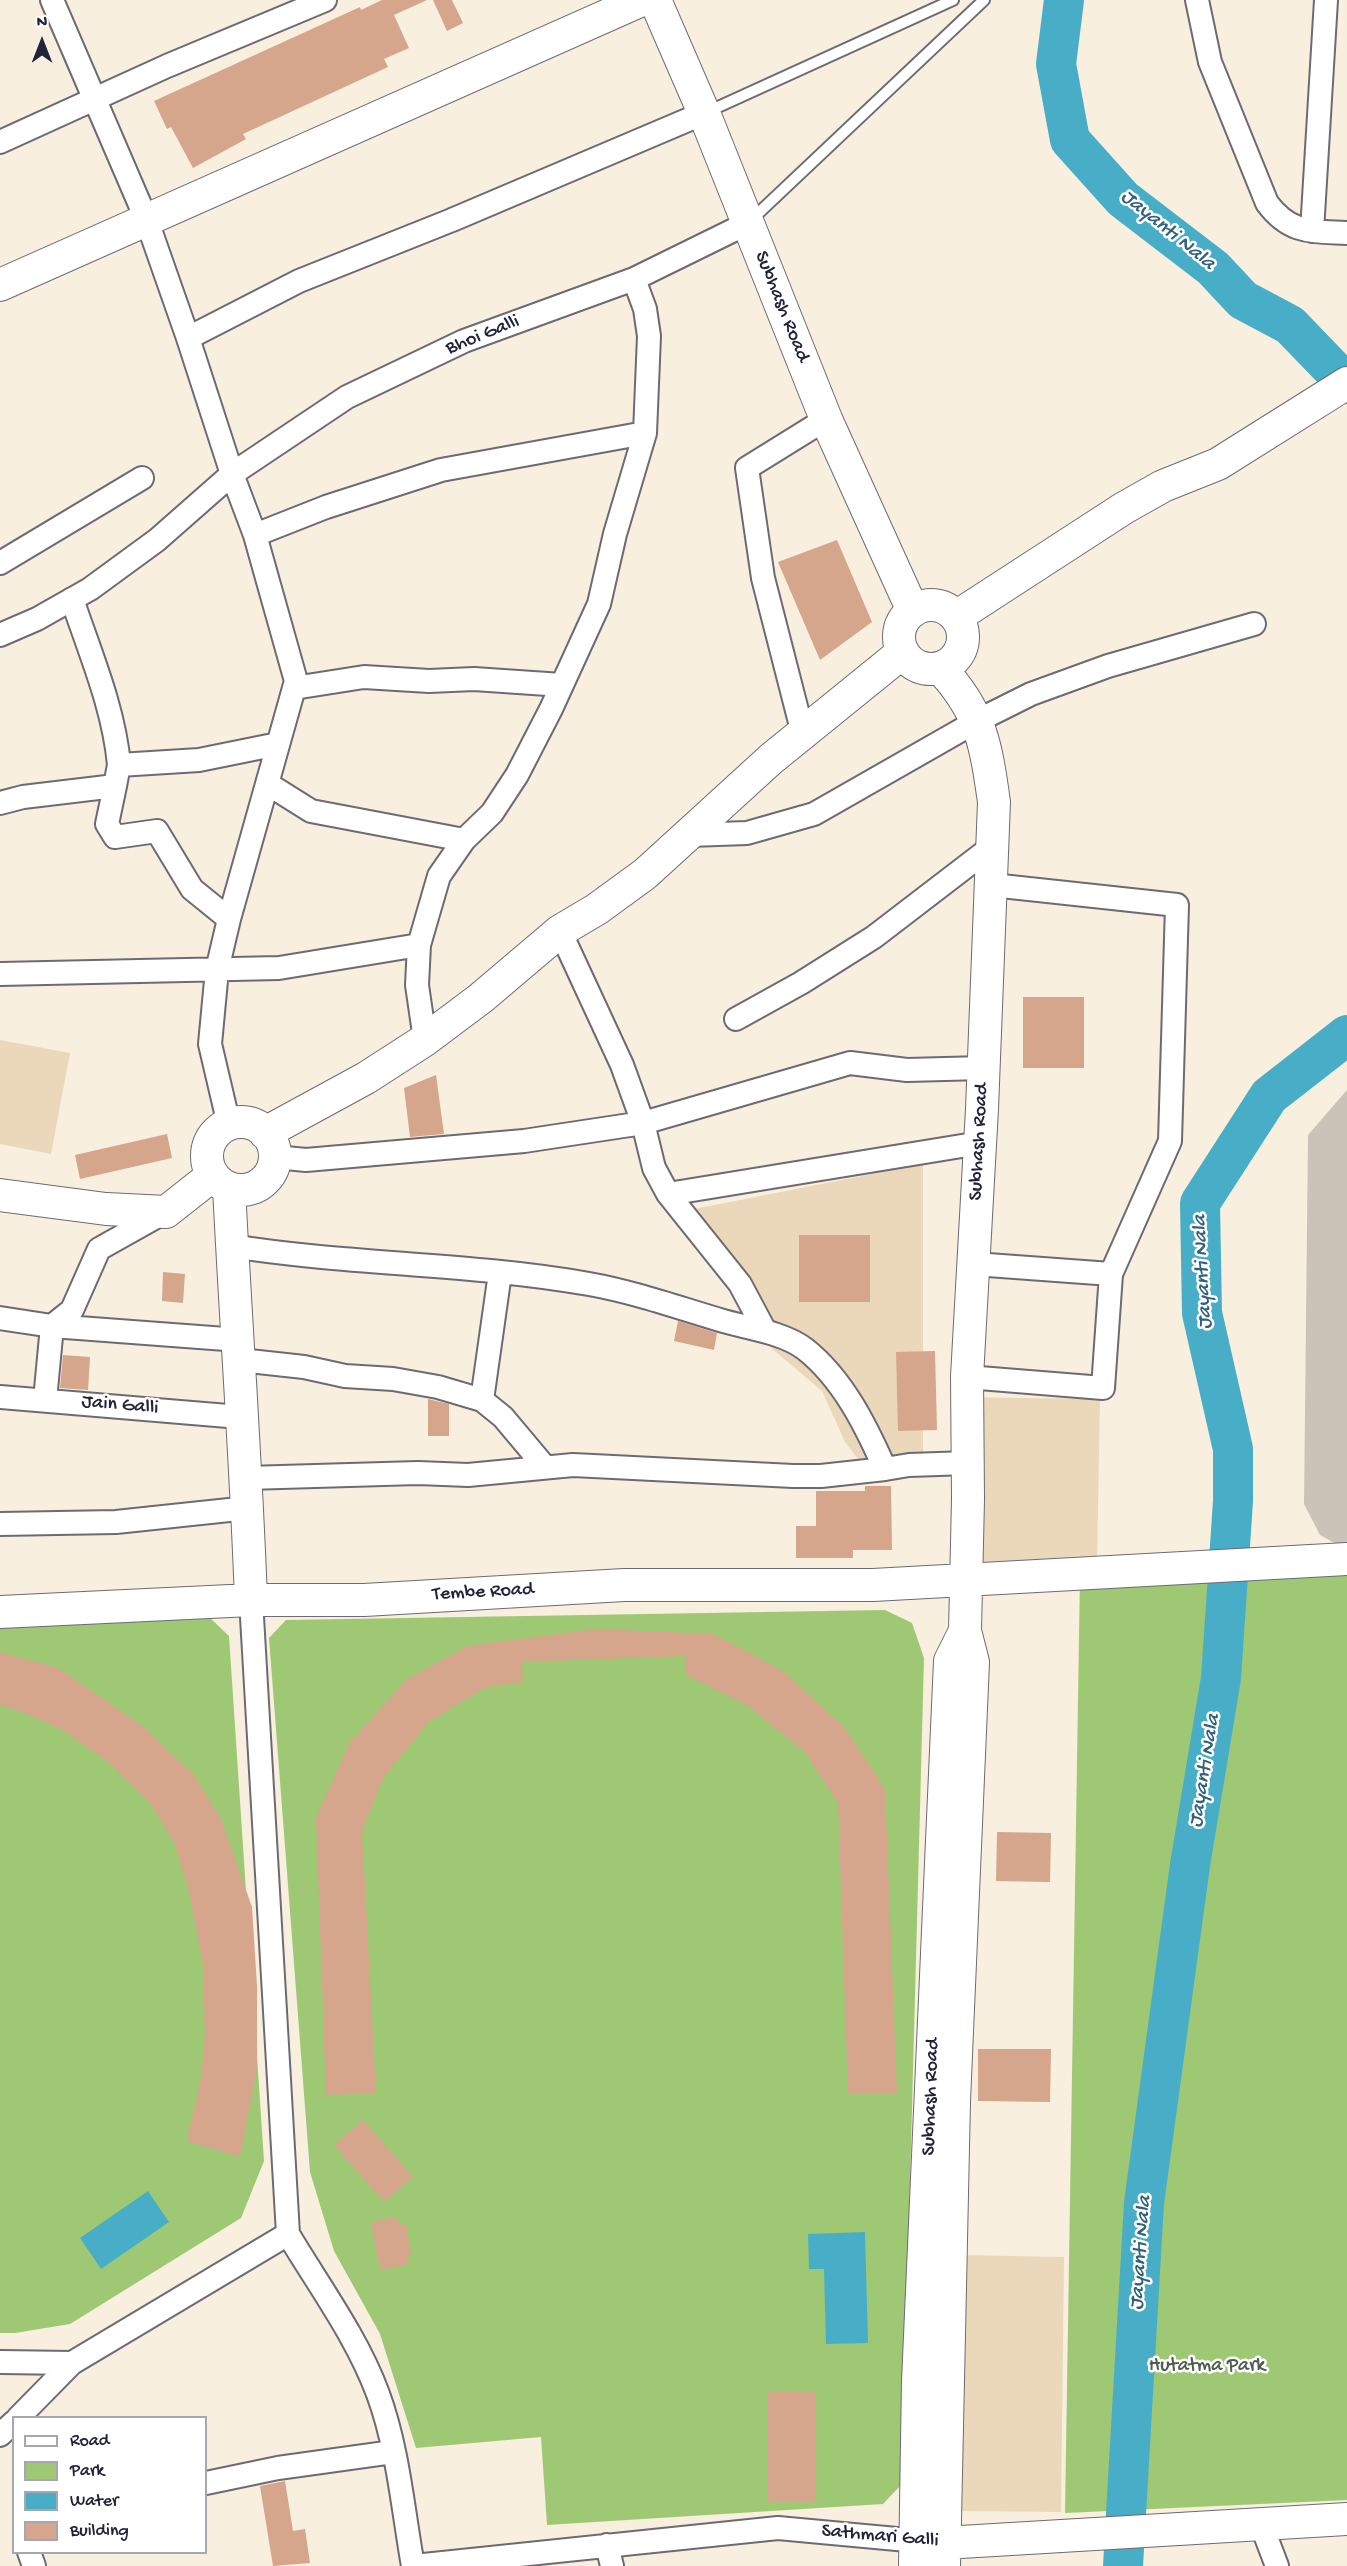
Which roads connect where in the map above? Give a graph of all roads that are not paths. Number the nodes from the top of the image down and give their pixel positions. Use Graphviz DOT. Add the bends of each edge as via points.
graph roads {
  1 [pos="52,0"];
  2 [pos="325,0"];
  3 [pos="642,0"];
  4 [pos="655,0"];
  5 [pos="953,0"];
  6 [pos="984,0"];
  7 [pos="1197,0"];
  8 [pos="1326,0"];
  9 [pos="94,98"];
  10 [pos="704,113"];
  11 [pos="0,142"];
  12 [pos="147,221"];
  13 [pos="748,223"];
  14 [pos="1312,231"];
  15 [pos="1347,233"];
  16 [pos="634,279"];
  17 [pos="0,285"];
  18 [pos="188,338"];
  19 [pos="1336,390"];
  20 [pos="826,419"];
  21 [pos="645,433"];
  22 [pos="232,474"];
  23 [pos="142,478"];
  24 [pos="255,536"];
  25 [pos="0,563"];
  26 [pos="72,599"];
  27 [pos="913,611"];
  28 [pos="956,616"];
  29 [pos="1254,624"];
  30 [pos="0,635"];
  31 [pos="903,652"];
  32 [pos="940,668"];
  33 [pos="562,685"];
  34 [pos="294,688"];
  35 [pos="977,720"];
  36 [pos="803,734"];
  37 [pos="278,744"];
  38 [pos="117,775"];
  39 [pos="268,784"];
  40 [pos="0,803"];
  41 [pos="689,835"];
  42 [pos="464,840"];
  43 [pos="994,845"];
  44 [pos="992,885"];
  45 [pos="229,919"];
  46 [pos="560,931"];
  47 [pos="419,945"];
  48 [pos="217,970"];
  49 [pos="0,974"];
  50 [pos="736,1019"];
  51 [pos="425,1040"];
  52 [pos="983,1068"];
  53 [pos="643,1124"];
  54 [pos="229,1125"];
  55 [pos="980,1143"];
  56 [pos="270,1145"];
  57 [pos="221,1182"];
  58 [pos="668,1194"];
  59 [pos="0,1195"];
  60 [pos="166,1212"];
  61 [pos="232,1246"];
  62 [pos="974,1264"];
  63 [pos="500,1273"];
  64 [pos="1111,1274"];
  65 [pos="0,1318"];
  66 [pos="52,1326"];
  67 [pos="765,1331"];
  68 [pos="240,1350"];
  69 [pos="967,1377"];
  70 [pos="0,1397"];
  71 [pos="45,1400"];
  72 [pos="482,1400"];
  73 [pos="240,1416"];
  74 [pos="968,1463"];
  75 [pos="545,1467"];
  76 [pos="885,1469"];
  77 [pos="247,1493"];
  78 [pos="0,1524"];
  79 [pos="1347,1559"];
  80 [pos="967,1578"];
  81 [pos="251,1600"];
  82 [pos="0,1612"];
  83 [pos="288,2234"];
  84 [pos="0,2362"];
  85 [pos="72,2363"];
  86 [pos="20,2416"];
  87 [pos="12,2424"];
  88 [pos="0,2435"];
  89 [pos="393,2452"];
  90 [pos="207,2483"];
  91 [pos="1347,2519"];
  92 [pos="1261,2524"];
  93 [pos="929,2554"];
  94 [pos="609,2556"];
  95 [pos="443,2564"];
  96 [pos="413,2566"];
  97 [pos="1277,2566"];
  1 -- 9 [label="street"];
  2 -- 9 [label="street"];
  3 -- 12 [label="main road"];
  4 -- 10 [label="main road, Subhash Road"];
  5 -- 10 [label="lane"];
  6 -- 13 [label="lane"];
  7 -- 14 [label="street" via="1210,62 1267,203 1290,226"];
  8 -- 14 [label="street"];
  9 -- 11 [label="street"];
  9 -- 12 [label="street"];
  10 -- 13 [label="main road, Subhash Road"];
  10 -- 18 [label="street" via="299,281"];
  12 -- 17 [label="main road"];
  12 -- 18 [label="street"];
  13 -- 16 [label="street, Bhoi Galli"];
  13 -- 20 [label="main road, Subhash Road"];
  14 -- 15 [label="street"];
  16 -- 21 [label="street" via="645,309 649,336"];
  16 -- 22 [label="street, Bhoi Galli" via="464,341 347,398"];
  18 -- 22 [label="street"];
  19 -- 28 [label="main road" via="1218,464 1163,486 1124,508"];
  20 -- 27 [label="main road, Subhash Road"];
  20 -- 36 [label="street" via="747,468 763,578"];
  21 -- 24 [label="street" via="441,470 326,507"];
  21 -- 33 [label="street" via="599,604"];
  22 -- 24 [label="street"];
  22 -- 26 [label="street, Bhoi Galli" via="157,540"];
  23 -- 25 [label="street"];
  24 -- 34 [label="street" via="296,681"];
  26 -- 30 [label="street, Bhoi Galli"];
  26 -- 38 [label="street" via="109,708 117,741"];
  27 -- 28 [label="main road" via="936,605"];
  27 -- 31 [label="main road" via="899,632"];
  28 -- 32 [label="main road" via="962,646 957,656"];
  29 -- 35 [label="street" via="1108,666 1031,694"];
  31 -- 32 [label="main road" via="919,666"];
  31 -- 36 [label="main road"];
  32 -- 35 [label="main road, Subhash Road" via="960,688"];
  33 -- 34 [label="street" via="364,677"];
  33 -- 42 [label="street" via="517,775 492,813"];
  34 -- 37 [label="street"];
  35 -- 41 [label="street" via="814,814 747,833"];
  35 -- 43 [label="main road, Subhash Road" via="987,753 994,802"];
  36 -- 41 [label="main road"];
  37 -- 38 [label="street"];
  37 -- 39 [label="street"];
  38 -- 40 [label="street"];
  38 -- 45 [label="street" via="107,824 115,837 157,831 192,889"];
  39 -- 42 [label="street" via="311,811"];
  39 -- 45 [label="street"];
  41 -- 46 [label="main road" via="645,874"];
  42 -- 47 [label="street" via="440,876"];
  43 -- 44 [label="main road, Subhash Road"];
  43 -- 50 [label="street" via="874,937"];
  44 -- 52 [label="main road, Subhash Road"];
  44 -- 64 [label="street" via="1177,905 1170,1141"];
  45 -- 48 [label="street"];
  46 -- 51 [label="main road"];
  46 -- 53 [label="street" via="605,1026"];
  47 -- 48 [label="street" via="279,968"];
  47 -- 51 [label="street" via="417,985"];
  48 -- 49 [label="street"];
  48 -- 54 [label="street" via="210,1044"];
  51 -- 56 [label="main road"];
  52 -- 53 [label="street" via="907,1070 850,1063"];
  52 -- 55 [label="main road, Subhash Road"];
  53 -- 56 [label="street" via="524,1141 306,1160"];
  53 -- 58 [label="street" via="654,1168"];
  54 -- 56 [label="main road" via="248,1123"];
  54 -- 57 [label="main road" via="220,1129 208,1146 208,1166"];
  55 -- 58 [label="street"];
  55 -- 62 [label="main road, Subhash Road"];
  56 -- 57 [label="main road" via="269,1174 256,1186 247,1189"];
  57 -- 60 [label="main road"];
  57 -- 61 [label="main road"];
  58 -- 67 [label="street" via="740,1284"];
  59 -- 60 [label="main road" via="106,1209"];
  60 -- 66 [label="street" via="99,1248 72,1310"];
  61 -- 63 [label="street"];
  61 -- 68 [label="main road"];
  62 -- 64 [label="street"];
  62 -- 69 [label="main road, Subhash Road"];
  63 -- 67 [label="street" via="638,1294"];
  63 -- 72 [label="street"];
  64 -- 69 [label="street" via="1103,1388"];
  65 -- 66 [label="street"];
  66 -- 68 [label="street"];
  66 -- 71 [label="street"];
  67 -- 76 [label="street" via="804,1348 828,1371 844,1390"];
  68 -- 72 [label="street" via="345,1376 393,1379"];
  68 -- 73 [label="main road"];
  69 -- 74 [label="main road, Subhash Road"];
  70 -- 71 [label="street, Jain Galli"];
  71 -- 73 [label="street, Jain Galli"];
  72 -- 75 [label="street" via="503,1417"];
  73 -- 77 [label="main road"];
  74 -- 76 [label="street"];
  74 -- 80 [label="main road, Subhash Road"];
  75 -- 76 [label="street" via="573,1465 793,1476"];
  75 -- 77 [label="street" via="468,1475 418,1473"];
  77 -- 78 [label="street" via="116,1522"];
  77 -- 81 [label="main road"];
  79 -- 80 [label="main road, Tembe Road" via="1051,1577"];
  80 -- 81 [label="main road, Tembe Road" via="873,1585 624,1585 364,1600"];
  80 -- 93 [label="main road, Subhash Road" via="965,1631 951,1661 919,2369"];
  81 -- 82 [label="main road, Tembe Road"];
  81 -- 83 [label="street"];
  83 -- 85 [label="street"];
  83 -- 89 [label="street" via="348,2332 378,2394"];
  84 -- 85 [label="street"];
  85 -- 86 [label="street"];
  87 -- 88 [label="street"];
  89 -- 90 [label="street"];
  89 -- 96 [label="street"];
  91 -- 92 [label="main road, Sathmari Galli"];
  92 -- 93 [label="main road, Sathmari Galli" via="1106,2532"];
  92 -- 97 [label="street"];
  93 -- 94 [label="street, Sathmari Galli" via="778,2528"];
  94 -- 95 [label="street, Sathmari Galli"];
  95 -- 96 [label="street, Sathmari Galli"];
}
